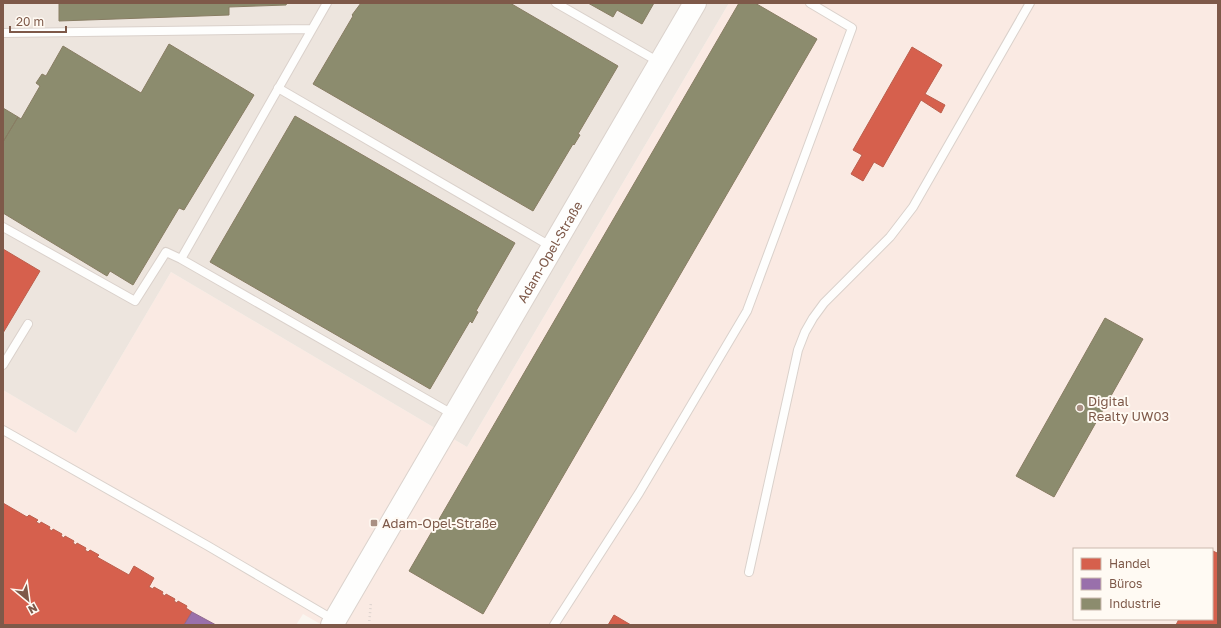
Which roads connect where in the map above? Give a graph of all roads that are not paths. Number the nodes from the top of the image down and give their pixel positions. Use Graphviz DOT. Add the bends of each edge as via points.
graph roads {
  1 [pos="327,3"];
  2 [pos="556,3"];
  3 [pos="695,3"];
  4 [pos="810,3"];
  5 [pos="1030,3"];
  6 [pos="312,29"];
  7 [pos="3,33"];
  8 [pos="660,63"];
  9 [pos="278,88"];
  10 [pos="3,227"];
  11 [pos="552,247"];
  12 [pos="180,260"];
  13 [pos="28,324"];
  14 [pos="3,366"];
  15 [pos="454,416"];
  16 [pos="3,430"];
  17 [pos="749,572"];
  18 [pos="333,623"];
  19 [pos="554,625"];
  1 -- 6 [label="lane"];
  2 -- 8 [label="lane"];
  3 -- 8 [label="main road, Adam-Opel-Straße"];
  4 -- 19 [label="lane" via="852,28 747,311 639,493"];
  5 -- 17 [label="lane" via="914,207 890,237 824,303 805,332 798,350"];
  6 -- 7 [label="lane"];
  6 -- 9 [label="lane"];
  8 -- 11 [label="main road, Adam-Opel-Straße"];
  9 -- 11 [label="lane"];
  9 -- 12 [label="lane"];
  10 -- 12 [label="lane" via="135,301 166,252"];
  11 -- 15 [label="main road, Adam-Opel-Straße"];
  12 -- 15 [label="lane"];
  13 -- 14 [label="lane"];
  15 -- 18 [label="main road, Adam-Opel-Straße"];
  16 -- 18 [label="lane" via="208,546"];
}
